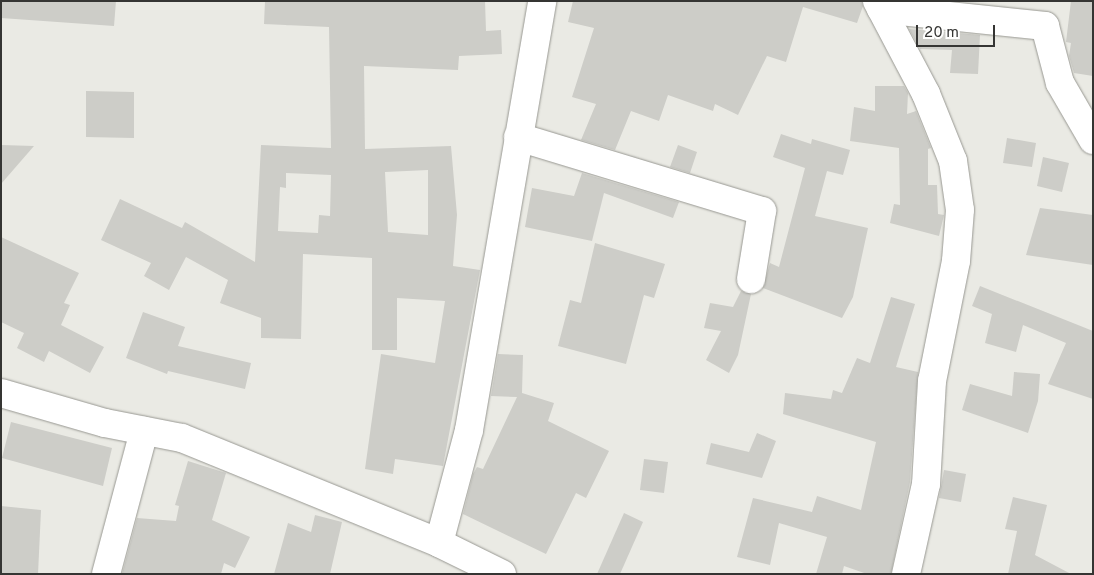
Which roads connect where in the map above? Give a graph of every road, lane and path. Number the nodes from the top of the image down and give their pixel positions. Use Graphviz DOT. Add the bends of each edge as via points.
graph roads {
  1 [pos="542,1"];
  2 [pos="879,5"];
  3 [pos="518,137"];
  4 [pos="1093,140"];
  5 [pos="751,279"];
  6 [pos="1,394"];
  7 [pos="144,431"];
  8 [pos="439,544"];
  9 [pos="106,574"];
  10 [pos="502,574"];
  11 [pos="906,574"];
  1 -- 3 [label="street"];
  2 -- 4 [label="street" via="1045,26 1060,83"];
  2 -- 11 [label="street" via="926,94 953,161 960,210 956,261 932,381 926,484"];
  3 -- 5 [label="street" via="762,211"];
  3 -- 8 [label="street" via="469,430"];
  6 -- 7 [label="street"];
  7 -- 8 [label="street" via="182,438"];
  7 -- 9 [label="street"];
  8 -- 10 [label="street"];
}
